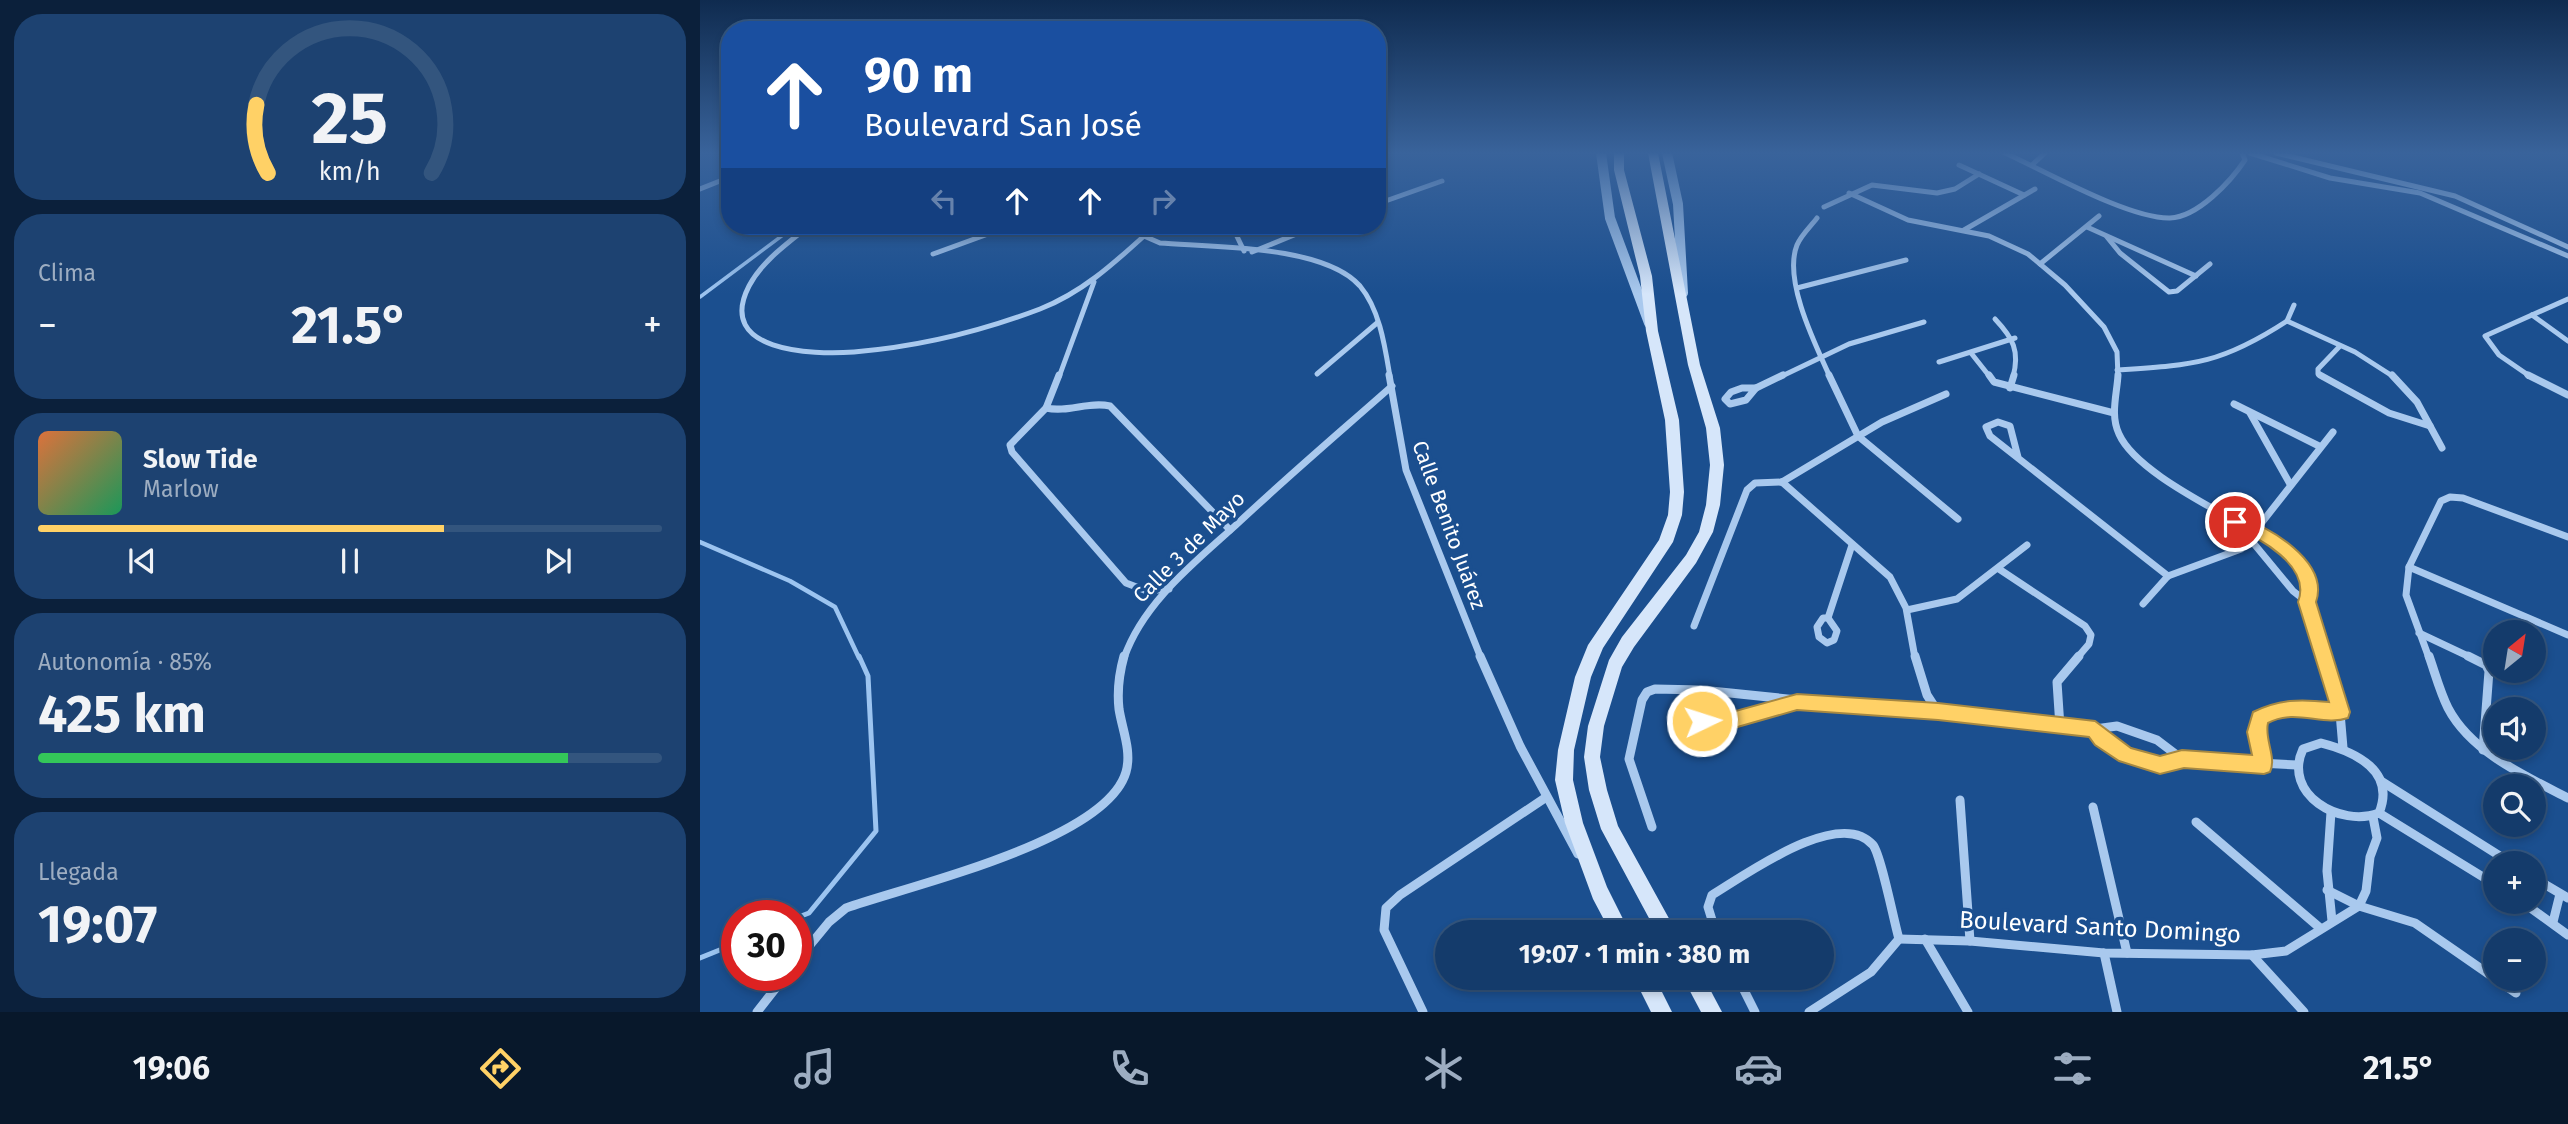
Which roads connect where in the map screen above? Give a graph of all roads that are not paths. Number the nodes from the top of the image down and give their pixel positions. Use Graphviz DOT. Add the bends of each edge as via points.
graph roads {
  1 [pos="1608,200"];
  2 [pos="1627,200"];
  3 [pos="1663,200"];
  4 [pos="1677,200"];
  5 [pos="1835,200"];
  6 [pos="1864,200"];
  7 [pos="2015,200"];
  8 [pos="2110,200"];
  9 [pos="2205,200"];
  10 [pos="2437,200"];
  11 [pos="2462,200"];
  12 [pos="1824,207"];
  13 [pos="2099,216"];
  14 [pos="1816,218"];
  15 [pos="2087,227"];
  16 [pos="1963,231"];
  17 [pos="2536,232"];
  18 [pos="798,235"];
  19 [pos="991,235"];
  20 [pos="1238,235"];
  21 [pos="1292,235"];
  22 [pos="1144,236"];
  23 [pos="2107,237"];
  24 [pos="2526,238"];
  25 [pos="2568,247"];
  26 [pos="1248,252"];
  27 [pos="933,254"];
  28 [pos="2568,256"];
  29 [pos="1906,260"];
  30 [pos="2040,264"];
  31 [pos="2210,264"];
  32 [pos="2196,276"];
  33 [pos="1094,282"];
  34 [pos="1797,288"];
  35 [pos="1684,296"];
  36 [pos="2568,299"];
  37 [pos="2294,305"];
  38 [pos="2532,315"];
  39 [pos="1996,319"];
  40 [pos="2287,321"];
  41 [pos="1924,322"];
  42 [pos="1377,323"];
  43 [pos="1652,331"];
  44 [pos="2015,338"];
  45 [pos="2568,341"];
  46 [pos="2340,346"];
  47 [pos="1971,352"];
  48 [pos="1822,357"];
  49 [pos="1939,362"];
  50 [pos="2117,370"];
  51 [pos="1317,374"];
  52 [pos="1392,386"];
  53 [pos="1756,388"];
  54 [pos="2010,388"];
  55 [pos="1946,394"];
  56 [pos="2568,395"];
  57 [pos="2234,404"];
  58 [pos="1046,408"];
  59 [pos="2250,412"];
  60 [pos="2114,413"];
  61 [pos="2430,426"];
  62 [pos="2333,432"];
  63 [pos="1858,436"];
  64 [pos="2319,446"];
  65 [pos="2442,449"];
  66 [pos="2018,457"];
  67 [pos="1782,482"];
  68 [pos="2290,484"];
  69 [pos="1958,519"];
  70 [pos="2235,522"];
  71 [pos="1230,530"];
  72 [pos="2259,530"];
  73 [pos="2568,537"];
  74 [pos="2251,539"];
  75 [pos="1852,545"];
  76 [pos="2027,545"];
  77 [pos="2409,567"];
  78 [pos="1999,569"];
  79 [pos="2168,576"];
  80 [pos="1170,589"];
  81 [pos="2307,602"];
  82 [pos="2143,604"];
  83 [pos="1906,610"];
  84 [pos="1828,618"];
  85 [pos="1693,626"];
  86 [pos="2419,633"];
  87 [pos="2568,635"];
  88 [pos="1701,691"];
  89 [pos="2487,697"];
  90 [pos="1797,702"];
  91 [pos="1938,712"];
  92 [pos="2341,712"];
  93 [pos="2060,727"];
  94 [pos="2095,729"];
  95 [pos="2343,747"];
  96 [pos="2483,750"];
  97 [pos="2182,759"];
  98 [pos="2501,760"];
  99 [pos="2264,765"];
  100 [pos="2297,765"];
  101 [pos="2381,781"];
  102 [pos="1545,798"];
  103 [pos="2568,798"];
  104 [pos="1960,800"];
  105 [pos="2094,807"];
  106 [pos="2331,812"];
  107 [pos="2376,815"];
  108 [pos="2196,822"];
  109 [pos="1651,827"];
  110 [pos="2492,851"];
  111 [pos="2483,878"];
  112 [pos="2546,885"];
  113 [pos="2327,890"];
  114 [pos="1600,892"];
  115 [pos="2564,896"];
  116 [pos="2359,906"];
  117 [pos="2541,914"];
  118 [pos="1614,920"];
  119 [pos="1661,920"];
  120 [pos="1712,920"];
  121 [pos="2332,921"];
  122 [pos="2553,922"];
  123 [pos="2320,928"];
  124 [pos="2568,935"];
  125 [pos="1899,939"];
  126 [pos="1925,939"];
  127 [pos="1970,941"];
  128 [pos="812,943"];
  129 [pos="2104,953"];
  130 [pos="2127,953"];
  131 [pos="2252,955"];
  132 [pos="1650,990"];
  133 [pos="1700,990"];
  134 [pos="1744,990"];
  135 [pos="773,991"];
  136 [pos="2516,993"];
  137 [pos="757,1012"];
  138 [pos="1423,1012"];
  139 [pos="1662,1012"];
  140 [pos="1712,1012"];
  141 [pos="1755,1012"];
  142 [pos="1809,1012"];
  143 [pos="1968,1012"];
  144 [pos="2117,1012"];
  145 [pos="2304,1012"];
  1 -- 43 [label="street"];
  2 -- 43 [label="main road" via="1646,275"];
  3 -- 35 [label="main road"];
  4 -- 35 [label="street"];
  5 -- 12 [label="street"];
  6 -- 16 [label="street" via="1892,215"];
  7 -- 16 [label="street"];
  8 -- 9 [label="street" via="2170,218 2190,213"];
  10 -- 24 [label="street"];
  11 -- 17 [label="street"];
  13 -- 15 [label="street"];
  14 -- 34 [label="street" via="1798,242 1793,259"];
  15 -- 23 [label="street"];
  15 -- 30 [label="street"];
  16 -- 30 [label="street" via="2011,243"];
  17 -- 24 [label="street"];
  17 -- 25 [label="street"];
  18 -- 33 [label="street" via="749,286 740,311 747,329 761,342 782,349 855,352 942,337 1045,306"];
  19 -- 27 [label="street"];
  20 -- 26 [label="street"];
  21 -- 26 [label="street"];
  22 -- 26 [label="street, Calle Benito Juárez" via="1160,243"];
  22 -- 33 [label="street"];
  23 -- 32 [label="street"];
  23 -- 32 [label="street" via="2169,292 2177,292"];
  24 -- 28 [label="street"];
  26 -- 42 [label="street, Calle Benito Juárez" via="1308,260 1346,272 1358,283"];
  29 -- 34 [label="street"];
  30 -- 50 [label="street" via="2107,332 2117,351"];
  31 -- 32 [label="street"];
  33 -- 58 [label="street"];
  34 -- 48 [label="street"];
  35 -- 119 [label="main road" via="1695,365 1713,428 1717,465 1713,505 1706,532 1691,559 1615,665 1598,714 1592,757 1611,829"];
  36 -- 38 [label="street"];
  37 -- 40 [label="street"];
  38 -- 45 [label="street"];
  38 -- 56 [label="street" via="2485,336 2489,345 2515,366"];
  39 -- 44 [label="street"];
  40 -- 46 [label="street"];
  40 -- 50 [label="street" via="2220,358"];
  41 -- 48 [label="street" via="1849,344"];
  42 -- 51 [label="street"];
  42 -- 52 [label="street, Calle Benito Juárez"];
  43 -- 114 [label="main road" via="1672,420 1677,460 1675,515 1666,542 1596,645 1583,677 1566,750 1564,780 1574,823"];
  44 -- 47 [label="street"];
  44 -- 54 [label="street" via="2019,356"];
  46 -- 61 [label="street" via="2397,380 2413,396"];
  46 -- 61 [label="street" via="2318,374 2389,413"];
  47 -- 49 [label="street"];
  47 -- 54 [label="street" via="1994,382"];
  48 -- 53 [label="street"];
  48 -- 63 [label="street"];
  50 -- 60 [label="street"];
  52 -- 71 [label="street, Calle 3 de Mayo"];
  52 -- 102 [label="street, Calle Benito Juárez" via="1402,457 1474,645"];
  54 -- 60 [label="street"];
  55 -- 63 [label="street" via="1915,404"];
  57 -- 59 [label="street"];
  58 -- 71 [label="street" via="1066,412 1097,404 1110,406"];
  58 -- 80 [label="street" via="1014,438 1012,452 1126,583 1150,592"];
  59 -- 64 [label="street"];
  59 -- 68 [label="street"];
  60 -- 70 [label="street" via="2114,428 2136,456"];
  61 -- 65 [label="street"];
  62 -- 64 [label="street"];
  63 -- 67 [label="street"];
  63 -- 69 [label="street"];
  64 -- 68 [label="street"];
  66 -- 66 [label="street" via="2011,426 1989,423 1990,436"];
  66 -- 79 [label="street"];
  67 -- 75 [label="street"];
  67 -- 85 [label="street" via="1755,483 1747,490"];
  68 -- 72 [label="street"];
  70 -- 72 [label="street"];
  70 -- 74 [label="street"];
  71 -- 80 [label="street, Calle 3 de Mayo"];
  72 -- 74 [label="street"];
  72 -- 81 [label="street" via="2301,566 2312,589"];
  73 -- 77 [label="street" via="2463,498 2449,497 2441,501"];
  74 -- 79 [label="street" via="2241,549"];
  74 -- 81 [label="street"];
  75 -- 83 [label="street" via="1903,593"];
  75 -- 84 [label="street"];
  76 -- 78 [label="street"];
  77 -- 86 [label="street" via="2406,595"];
  77 -- 87 [label="street"];
  78 -- 83 [label="street" via="1948,604"];
  78 -- 93 [label="street" via="2091,635 2089,644 2057,682"];
  79 -- 82 [label="street"];
  80 -- 128 [label="street, Calle 3 de Mayo" via="1138,627 1124,653 1119,706 1129,743 1128,762 1122,783 1105,804 1072,827 1006,857 846,908"];
  81 -- 92 [label="street"];
  83 -- 91 [label="street" via="1917,674 1924,695"];
  86 -- 89 [label="street" via="2486,665"];
  86 -- 96 [label="street" via="2448,708"];
  88 -- 90 [label="street"];
  88 -- 90 [label="street" via="1700,714 1707,725"];
  88 -- 109 [label="street" via="1656,690 1647,692 1642,701 1629,759"];
  90 -- 91 [label="street"];
  91 -- 93 [label="street"];
  92 -- 95 [label="street"];
  92 -- 99 [label="street" via="2302,707 2276,710 2259,718 2256,732"];
  93 -- 94 [label="street"];
  94 -- 97 [label="street" via="2117,726 2136,731"];
  94 -- 97 [label="street" via="2112,747 2145,763 2173,764"];
  95 -- 100 [label="street" via="2321,743 2303,749"];
  95 -- 101 [label="street" via="2366,761"];
  97 -- 99 [label="street"];
  98 -- 103 [label="street"];
  99 -- 100 [label="street"];
  100 -- 106 [label="street" via="2300,781"];
  101 -- 107 [label="street" via="2386,793"];
  101 -- 110 [label="street"];
  102 -- 114 [label="street, Calle Benito Juárez"];
  102 -- 138 [label="street" via="1386,908 1384,930"];
  104 -- 127 [label="street"];
  105 -- 130 [label="street"];
  106 -- 107 [label="street" via="2361,820"];
  106 -- 113 [label="street"];
  107 -- 111 [label="street"];
  107 -- 116 [label="street" via="2377,838"];
  108 -- 123 [label="street"];
  112 -- 115 [label="street"];
  113 -- 116 [label="street"];
  113 -- 121 [label="street"];
  114 -- 118 [label="main road"];
  115 -- 122 [label="street"];
  116 -- 121 [label="street, Boulevard Santo Domingo"];
  116 -- 136 [label="street" via="2415,923"];
  117 -- 122 [label="street"];
  120 -- 125 [label="street" via="1707,907 1712,895 1808,840 1856,832 1874,846"];
  121 -- 123 [label="street, Boulevard Santo Domingo"];
  122 -- 124 [label="street"];
  123 -- 131 [label="street, Boulevard Santo Domingo" via="2286,951"];
  125 -- 126 [label="street, Boulevard Santo Domingo"];
  125 -- 142 [label="street" via="1874,970"];
  126 -- 127 [label="street, Boulevard Santo Domingo"];
  126 -- 143 [label="street"];
  127 -- 129 [label="street, Boulevard Santo Domingo"];
  129 -- 130 [label="street, Boulevard Santo Domingo"];
  129 -- 144 [label="street"];
  130 -- 131 [label="street, Boulevard Santo Domingo"];
  131 -- 145 [label="street"];
  132 -- 139 [label="main road"];
  133 -- 140 [label="main road"];
  134 -- 141 [label="street"];
  135 -- 137 [label="street"];
}
